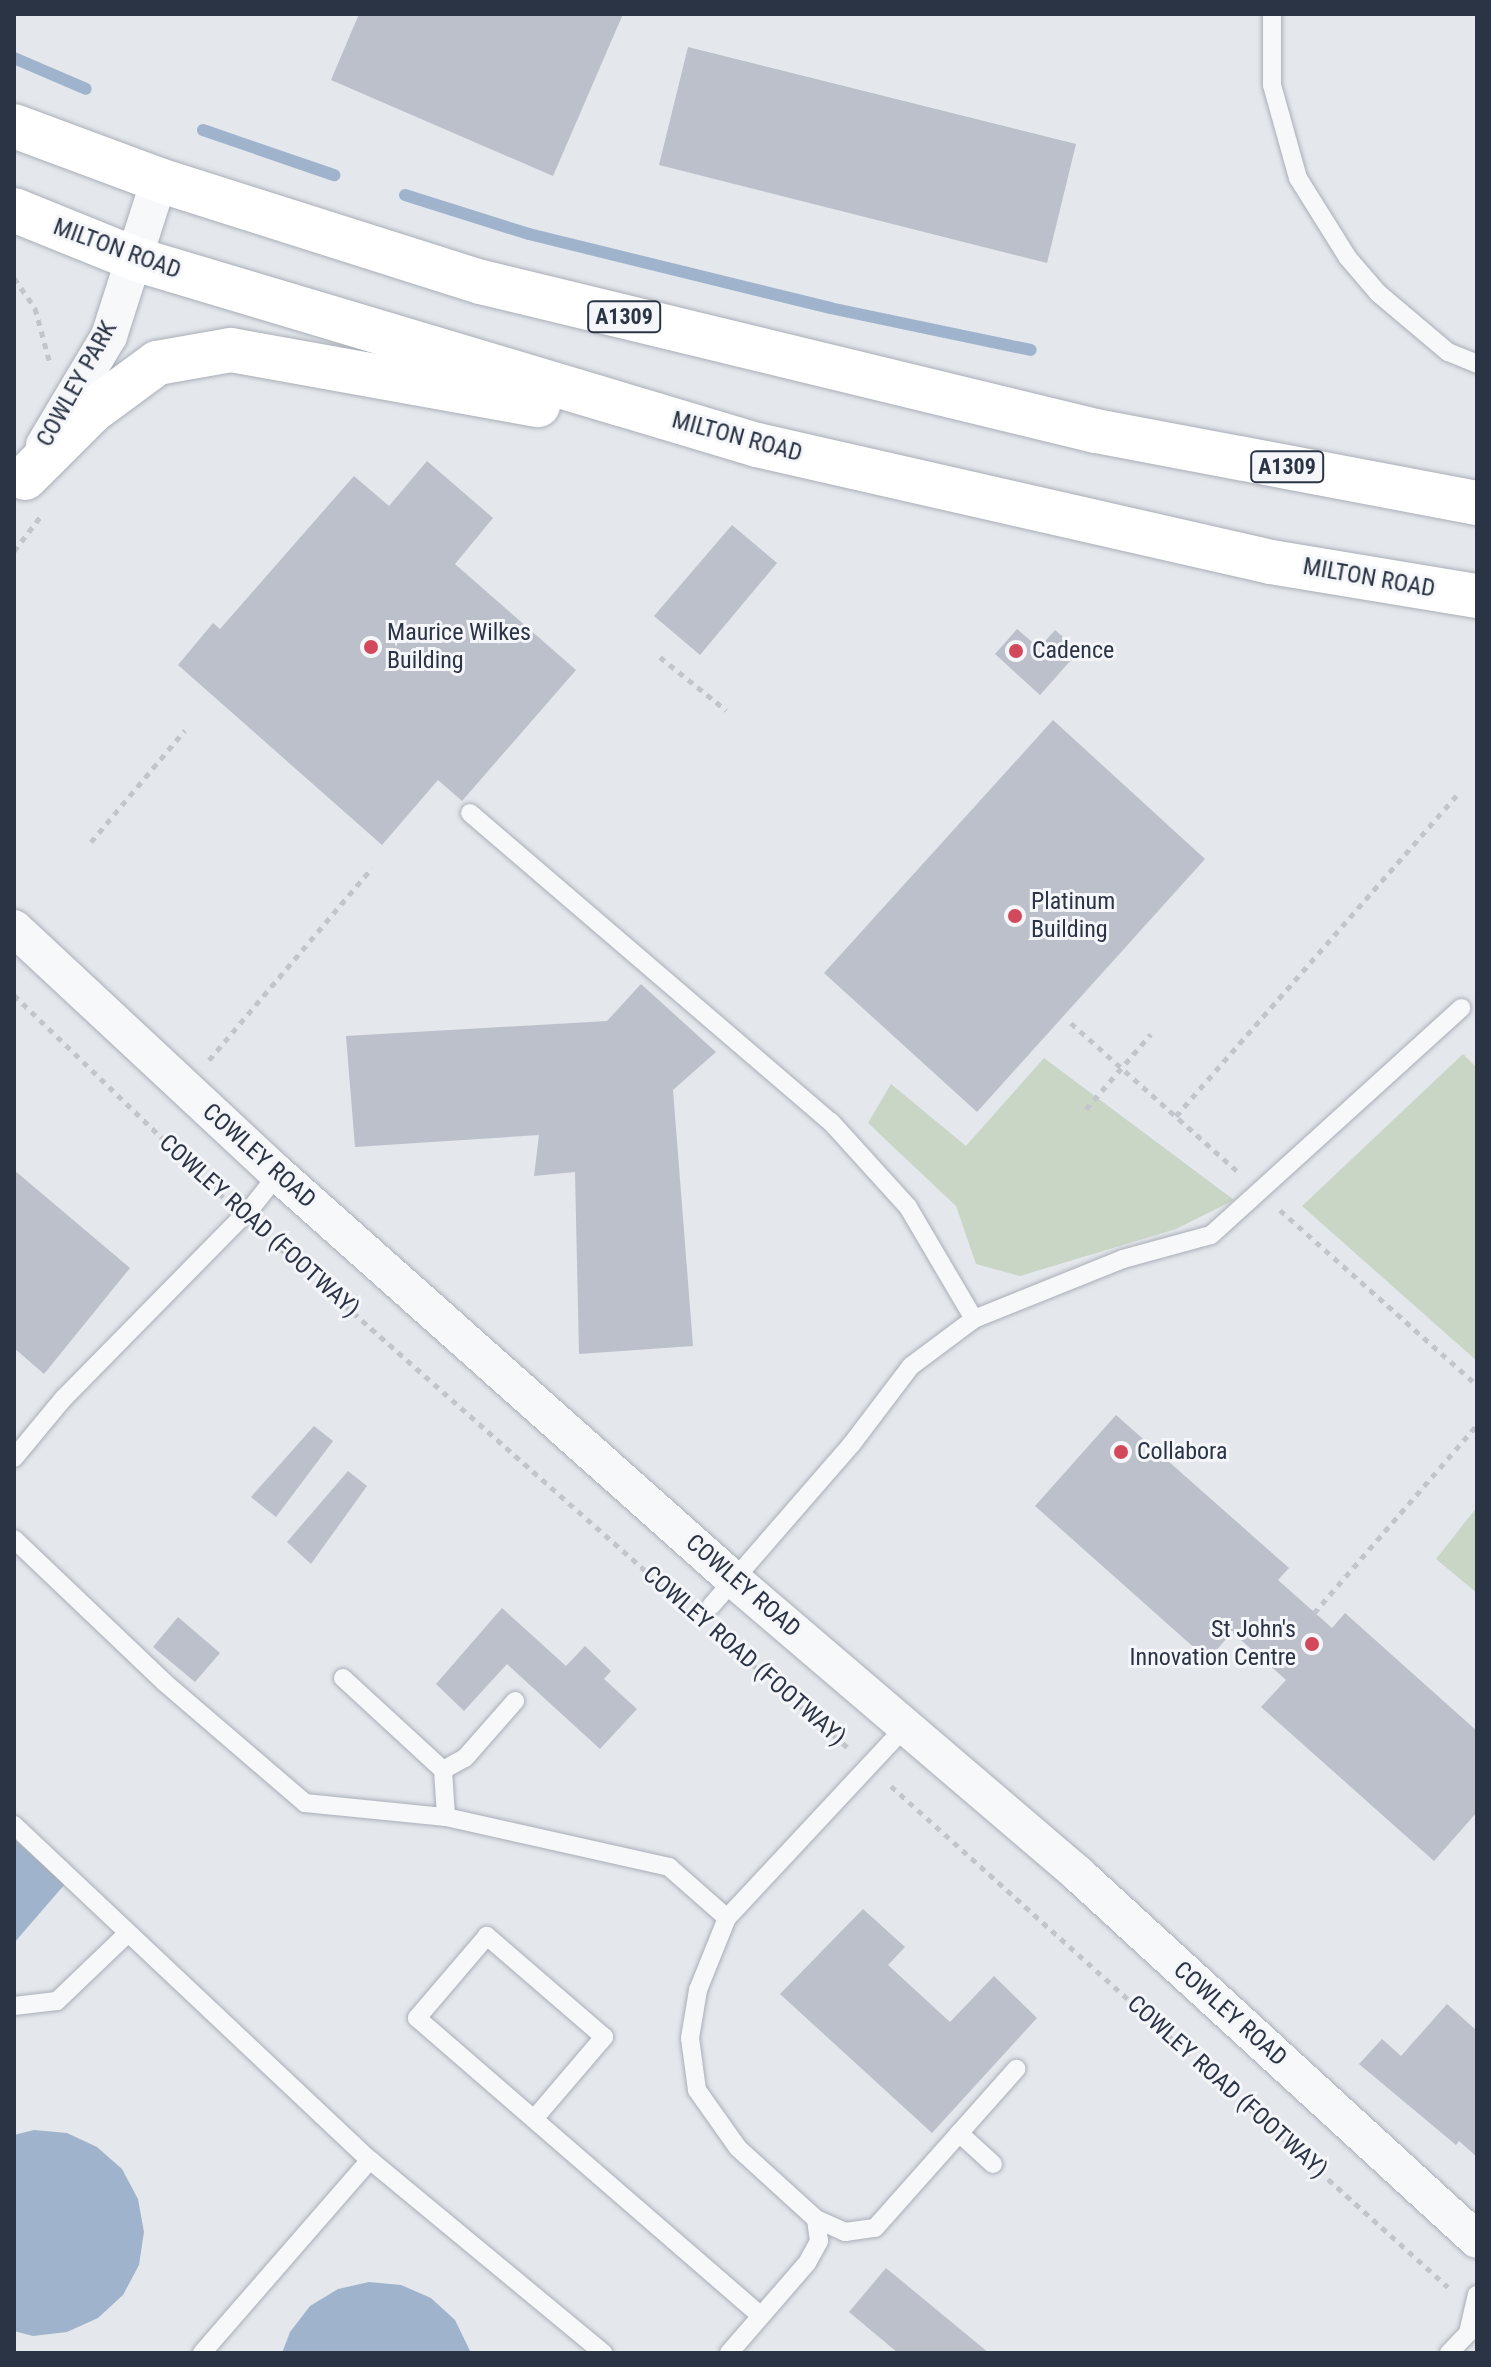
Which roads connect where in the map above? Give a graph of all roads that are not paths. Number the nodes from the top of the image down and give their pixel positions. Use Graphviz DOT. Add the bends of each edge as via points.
graph roads {
  1 [pos="1272,14"];
  2 [pos="14,126"];
  3 [pos="159,180"];
  4 [pos="14,210"];
  5 [pos="135,259"];
  6 [pos="1477,364"];
  7 [pos="757,445"];
  8 [pos="19,485"];
  9 [pos="1477,503"];
  10 [pos="1477,596"];
  11 [pos="470,813"];
  12 [pos="14,928"];
  13 [pos="1461,1008"];
  14 [pos="278,1174"];
  15 [pos="974,1319"];
  16 [pos="14,1458"];
  17 [pos="14,1539"];
  18 [pos="722,1593"];
  19 [pos="343,1678"];
  20 [pos="515,1701"];
  21 [pos="907,1725"];
  22 [pos="443,1770"];
  23 [pos="446,1817"];
  24 [pos="14,1825"];
  25 [pos="727,1918"];
  26 [pos="128,1933"];
  27 [pos="14,2006"];
  28 [pos="1016,2069"];
  29 [pos="534,2119"];
  30 [pos="959,2133"];
  31 [pos="370,2160"];
  32 [pos="993,2164"];
  33 [pos="816,2219"];
  34 [pos="1477,2240"];
  35 [pos="1474,2301"];
  36 [pos="761,2316"];
  37 [pos="202,2353"];
  38 [pos="603,2353"];
  39 [pos="729,2353"];
  40 [pos="1449,2353"];
  1 -- 6 [label="lane" via="1272,85 1298,178 1348,258 1378,293 1448,352"];
  2 -- 3 [label="main road, A1309"];
  3 -- 5 [label="street, COWLEY PARK"];
  3 -- 9 [label="main road, A1309" via="496,286 1096,431"];
  4 -- 5 [label="main road, MILTON ROAD"];
  5 -- 7 [label="main road, MILTON ROAD"];
  5 -- 8 [label="street, COWLEY PARK" via="109,336"];
  7 -- 8 [label="main road" via="231,350 157,363 92,411"];
  7 -- 10 [label="main road, MILTON ROAD" via="1271,562"];
  11 -- 15 [label="lane" via="831,1122 908,1207"];
  12 -- 14 [label="street, COWLEY ROAD"];
  13 -- 15 [label="lane" via="1211,1235 1123,1259"];
  14 -- 16 [label="lane" via="63,1399"];
  14 -- 18 [label="street, COWLEY ROAD"];
  15 -- 18 [label="lane" via="911,1366"];
  17 -- 23 [label="lane" via="164,1682 305,1803"];
  18 -- 21 [label="street, COWLEY ROAD"];
  19 -- 22 [label="lane"];
  20 -- 22 [label="lane" via="465,1758"];
  21 -- 25 [label="lane"];
  21 -- 34 [label="street, COWLEY ROAD"];
  22 -- 23 [label="lane"];
  23 -- 25 [label="lane" via="669,1867"];
  24 -- 26 [label="lane"];
  25 -- 33 [label="lane" via="698,1990 690,2038 697,2090 738,2148"];
  26 -- 27 [label="lane" via="57,2001"];
  26 -- 31 [label="lane"];
  28 -- 30 [label="lane"];
  29 -- 29 [label="lane" via="417,2018 487,1936 604,2037"];
  29 -- 36 [label="lane"];
  30 -- 32 [label="lane"];
  30 -- 33 [label="lane" via="875,2228 845,2232"];
  31 -- 37 [label="lane"];
  31 -- 38 [label="lane"];
  33 -- 36 [label="lane" via="819,2241 807,2263"];
  35 -- 40 [label="lane" via="1468,2333"];
  36 -- 39 [label="lane"];
}
